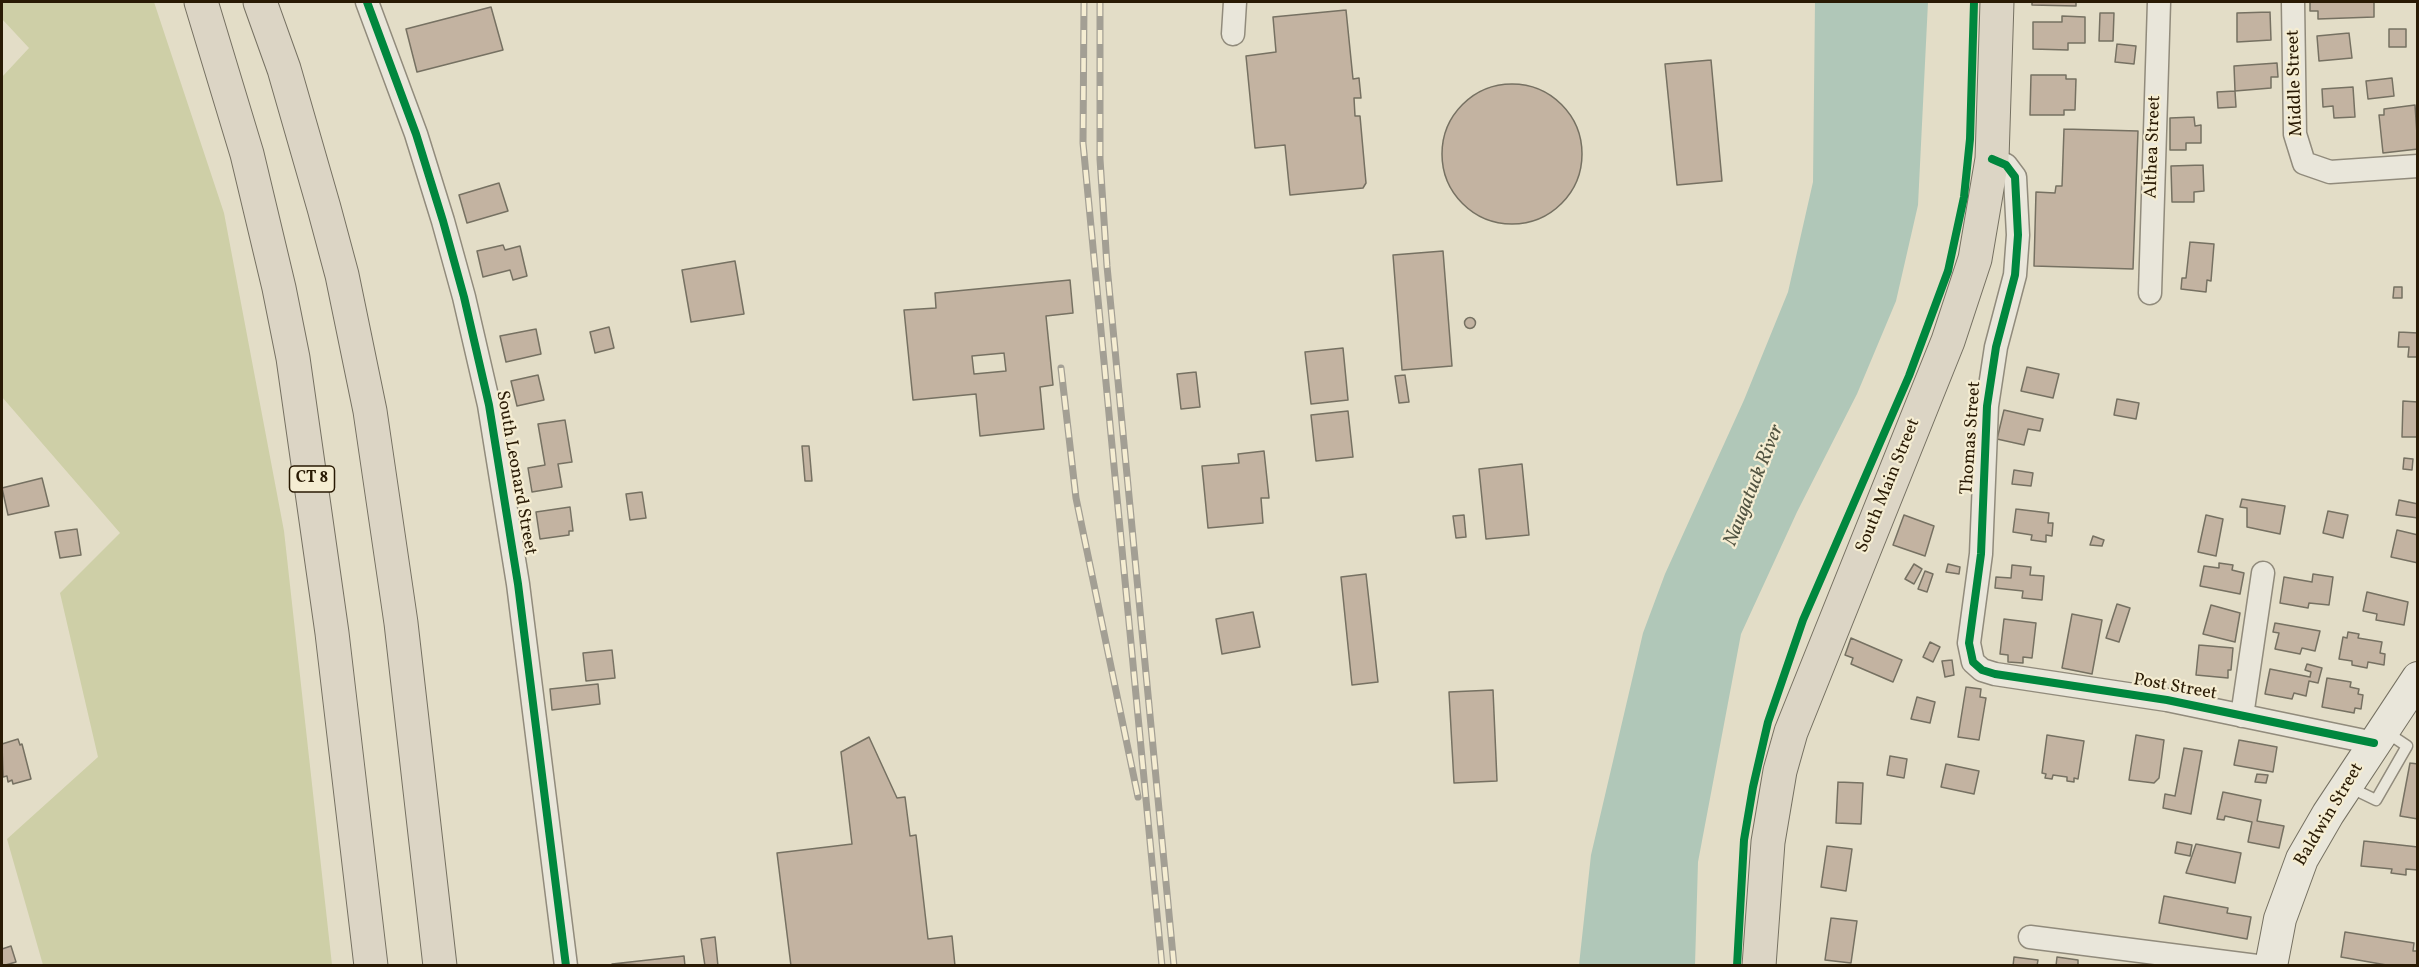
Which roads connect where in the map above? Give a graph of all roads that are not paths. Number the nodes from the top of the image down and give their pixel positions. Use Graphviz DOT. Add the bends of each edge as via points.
graph roads {
  1 [pos="201,2"];
  2 [pos="260,2"];
  3 [pos="367,2"];
  4 [pos="1235,2"];
  5 [pos="1997,2"];
  6 [pos="2159,2"];
  7 [pos="2293,2"];
  8 [pos="1233,34"];
  9 [pos="1992,159"];
  10 [pos="2418,166"];
  11 [pos="2150,293"];
  12 [pos="2263,573"];
  13 [pos="1973,662"];
  14 [pos="2418,678"];
  15 [pos="2242,716"];
  16 [pos="2395,742"];
  17 [pos="2030,937"];
  18 [pos="2217,963"];
  19 [pos="370,966"];
  20 [pos="440,966"];
  21 [pos="566,966"];
  22 [pos="1759,966"];
  23 [pos="2257,966"];
  24 [pos="2271,966"];
  1 -- 19 [label="main road, CT 8" via="253,177 292,358 332,633"];
  2 -- 20 [label="main road" via="287,79 327,219 370,411 401,623"];
  3 -- 21 [label="street, South Leonard Street" via="437,198 491,415 518,584"];
  4 -- 8 [label="street"];
  5 -- 9 [label="main road, South Main Street"];
  6 -- 11 [label="street, Althea Street"];
  7 -- 10 [label="street, Middle Street" via="2295,134 2304,163 2330,172"];
  9 -- 13 [label="street, Thomas Street" via="2007,165 2015,177 2018,235 2015,275 1996,347 1987,406 1981,554 1969,643"];
  9 -- 22 [label="main road, South Main Street" via="1981,233 1960,308 1804,693 1785,752 1768,842"];
  12 -- 15 [label="street"];
  13 -- 15 [label="street, Post Street" via="1995,674 2167,700"];
  14 -- 16 [label="main road, Baldwin Street"];
  15 -- 16 [label="street, Post Street"];
  16 -- 24 [label="main road, Baldwin Street" via="2346,785 2313,838 2295,874 2280,919"];
  17 -- 18 [label="street"];
  18 -- 23 [label="street"];
}
